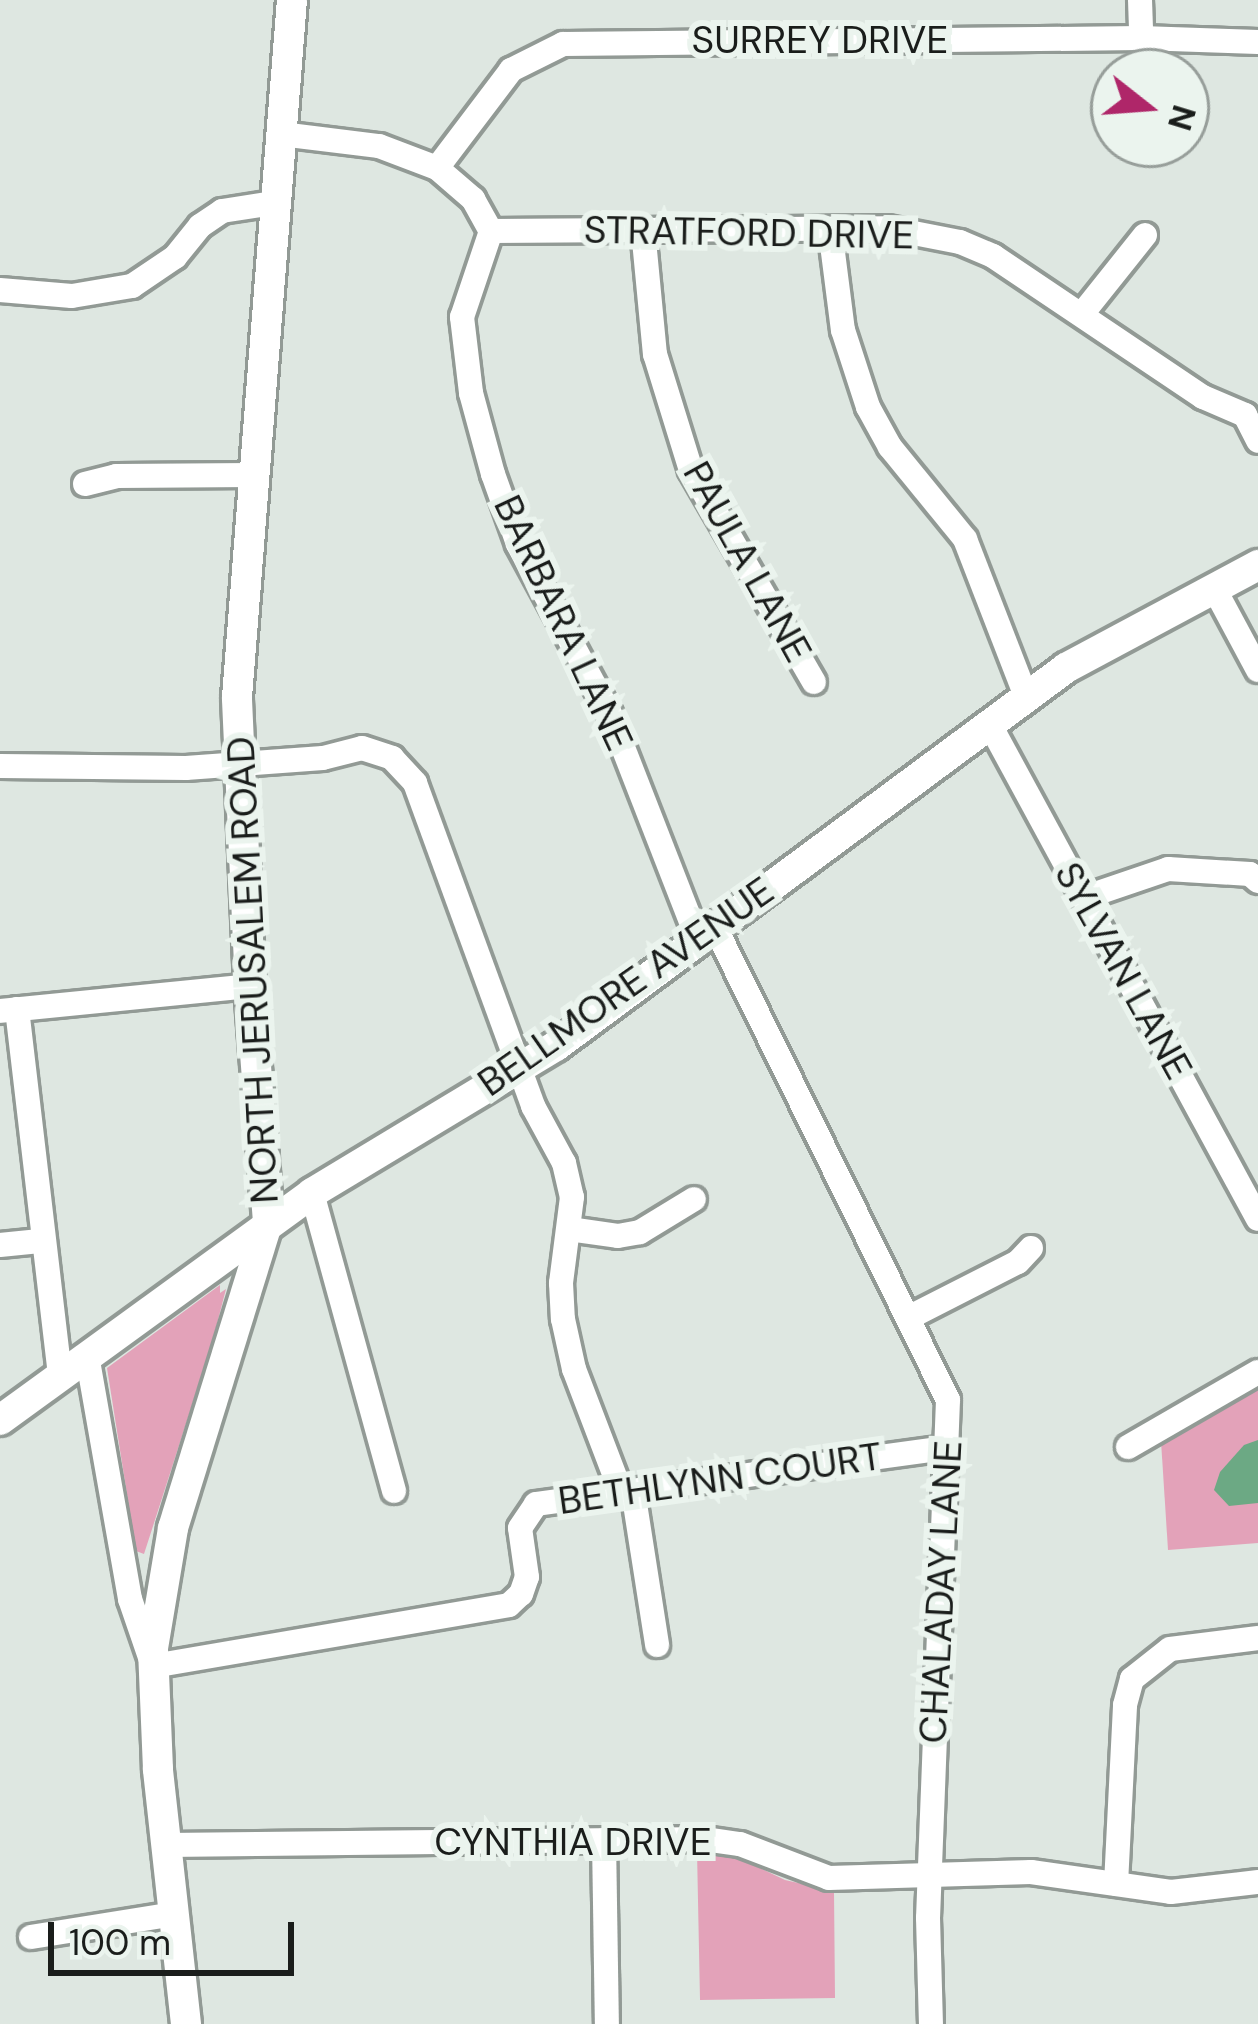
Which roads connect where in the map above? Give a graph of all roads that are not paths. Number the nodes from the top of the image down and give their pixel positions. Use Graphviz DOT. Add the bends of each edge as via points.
graph roads {
  1 [pos="292,0"];
  2 [pos="1141,0"];
  3 [pos="1141,38"];
  4 [pos="1258,42"];
  5 [pos="280,134"];
  6 [pos="437,168"];
  7 [pos="274,203"];
  8 [pos="830,229"];
  9 [pos="643,230"];
  10 [pos="491,231"];
  11 [pos="1145,235"];
  12 [pos="0,290"];
  13 [pos="1082,314"];
  14 [pos="1251,408"];
  15 [pos="1258,441"];
  16 [pos="253,476"];
  17 [pos="85,484"];
  18 [pos="1258,565"];
  19 [pos="1214,588"];
  20 [pos="1258,670"];
  21 [pos="814,682"];
  22 [pos="1026,696"];
  23 [pos="989,723"];
  24 [pos="0,766"];
  25 [pos="241,766"];
  26 [pos="1255,869"];
  27 [pos="1083,898"];
  28 [pos="707,933"];
  29 [pos="250,986"];
  30 [pos="8,1010"];
  31 [pos="519,1067"];
  32 [pos="311,1192"];
  33 [pos="694,1199"];
  34 [pos="1258,1219"];
  35 [pos="268,1222"];
  36 [pos="569,1229"];
  37 [pos="40,1241"];
  38 [pos="0,1245"];
  39 [pos="1031,1248"];
  40 [pos="908,1318"];
  41 [pos="87,1355"];
  42 [pos="1258,1372"];
  43 [pos="60,1375"];
  44 [pos="0,1420"];
  45 [pos="1128,1447"];
  46 [pos="947,1448"];
  47 [pos="394,1491"];
  48 [pos="627,1491"];
  49 [pos="1258,1638"];
  50 [pos="657,1645"];
  51 [pos="153,1666"];
  52 [pos="604,1840"];
  53 [pos="166,1845"];
  54 [pos="930,1875"];
  55 [pos="1258,1882"];
  56 [pos="1115,1884"];
  57 [pos="174,1914"];
  58 [pos="32,1937"];
  59 [pos="186,2024"];
  60 [pos="607,2024"];
  61 [pos="932,2024"];
  1 -- 5 [label="main road, NORTH JERUSALEM ROAD"];
  2 -- 3 [label="street"];
  3 -- 4 [label="street, SURREY DRIVE"];
  3 -- 6 [label="street, SURREY DRIVE" via="562,44 511,70"];
  5 -- 6 [label="street" via="379,146"];
  5 -- 7 [label="main road, NORTH JERUSALEM ROAD"];
  6 -- 10 [label="street" via="473,200"];
  7 -- 12 [label="street" via="222,212 132,286 72,296"];
  7 -- 16 [label="main road, NORTH JERUSALEM ROAD"];
  8 -- 9 [label="street, STRATFORD DRIVE"];
  8 -- 13 [label="street, STRATFORD DRIVE" via="913,230 960,242"];
  8 -- 22 [label="street" via="843,330 868,406 890,447 965,538"];
  9 -- 10 [label="street, STRATFORD DRIVE"];
  9 -- 21 [label="street, PAULA LANE" via="655,354 691,470"];
  10 -- 28 [label="street, BARBARA LANE" via="462,317 493,474 518,544 610,714"];
  11 -- 13 [label="street"];
  13 -- 14 [label="street, STRATFORD DRIVE" via="1203,398"];
  14 -- 15 [label="street, STRATFORD DRIVE"];
  16 -- 17 [label="street" via="116,476"];
  16 -- 25 [label="main road, NORTH JERUSALEM ROAD" via="237,697"];
  18 -- 19 [label="main road, BELLMORE AVENUE"];
  19 -- 20 [label="street"];
  19 -- 22 [label="main road, BELLMORE AVENUE"];
  22 -- 23 [label="main road, BELLMORE AVENUE"];
  23 -- 27 [label="street, SYLVAN LANE"];
  23 -- 28 [label="main road, BELLMORE AVENUE"];
  24 -- 25 [label="street"];
  25 -- 29 [label="main road, NORTH JERUSALEM ROAD"];
  25 -- 31 [label="street" via="362,748 392,758 415,783"];
  26 -- 27 [label="street" via="1168,869"];
  27 -- 34 [label="street, SYLVAN LANE"];
  28 -- 31 [label="main road, BELLMORE AVENUE"];
  28 -- 40 [label="street, CHALADAY LANE"];
  29 -- 30 [label="street"];
  29 -- 35 [label="main road, NORTH JERUSALEM ROAD"];
  30 -- 37 [label="street"];
  31 -- 32 [label="main road, BELLMORE AVENUE"];
  31 -- 36 [label="street" via="564,1162"];
  32 -- 35 [label="main road, BELLMORE AVENUE"];
  32 -- 47 [label="street"];
  33 -- 36 [label="street" via="640,1232"];
  35 -- 41 [label="main road, BELLMORE AVENUE"];
  35 -- 51 [label="main road, NORTH JERUSALEM ROAD" via="173,1528"];
  36 -- 48 [label="street" via="561,1283 574,1369"];
  37 -- 38 [label="street"];
  37 -- 43 [label="street"];
  39 -- 40 [label="street"];
  40 -- 46 [label="street, CHALADAY LANE" via="948,1400"];
  41 -- 43 [label="main road, BELLMORE AVENUE"];
  41 -- 51 [label="street" via="130,1599"];
  42 -- 45 [label="street"];
  43 -- 44 [label="main road, BELLMORE AVENUE"];
  46 -- 48 [label="street, BETHLYNN COURT"];
  46 -- 54 [label="street, CHALADAY LANE"];
  48 -- 50 [label="street"];
  48 -- 51 [label="street, BETHLYNN COURT" via="536,1504 526,1513 520,1528 527,1576 508,1605"];
  49 -- 56 [label="street" via="1170,1649 1132,1679"];
  51 -- 53 [label="main road, NORTH JERUSALEM ROAD"];
  52 -- 53 [label="street, CYNTHIA DRIVE"];
  52 -- 54 [label="street, CYNTHIA DRIVE" via="731,1842 829,1878"];
  52 -- 60 [label="street"];
  53 -- 57 [label="main road, NORTH JERUSALEM ROAD"];
  54 -- 56 [label="street, CYNTHIA DRIVE" via="1031,1872"];
  54 -- 61 [label="street, CHALADAY LANE"];
  55 -- 56 [label="street, CYNTHIA DRIVE" via="1172,1892"];
  57 -- 58 [label="street"];
  57 -- 59 [label="main road, NORTH JERUSALEM ROAD"];
}
